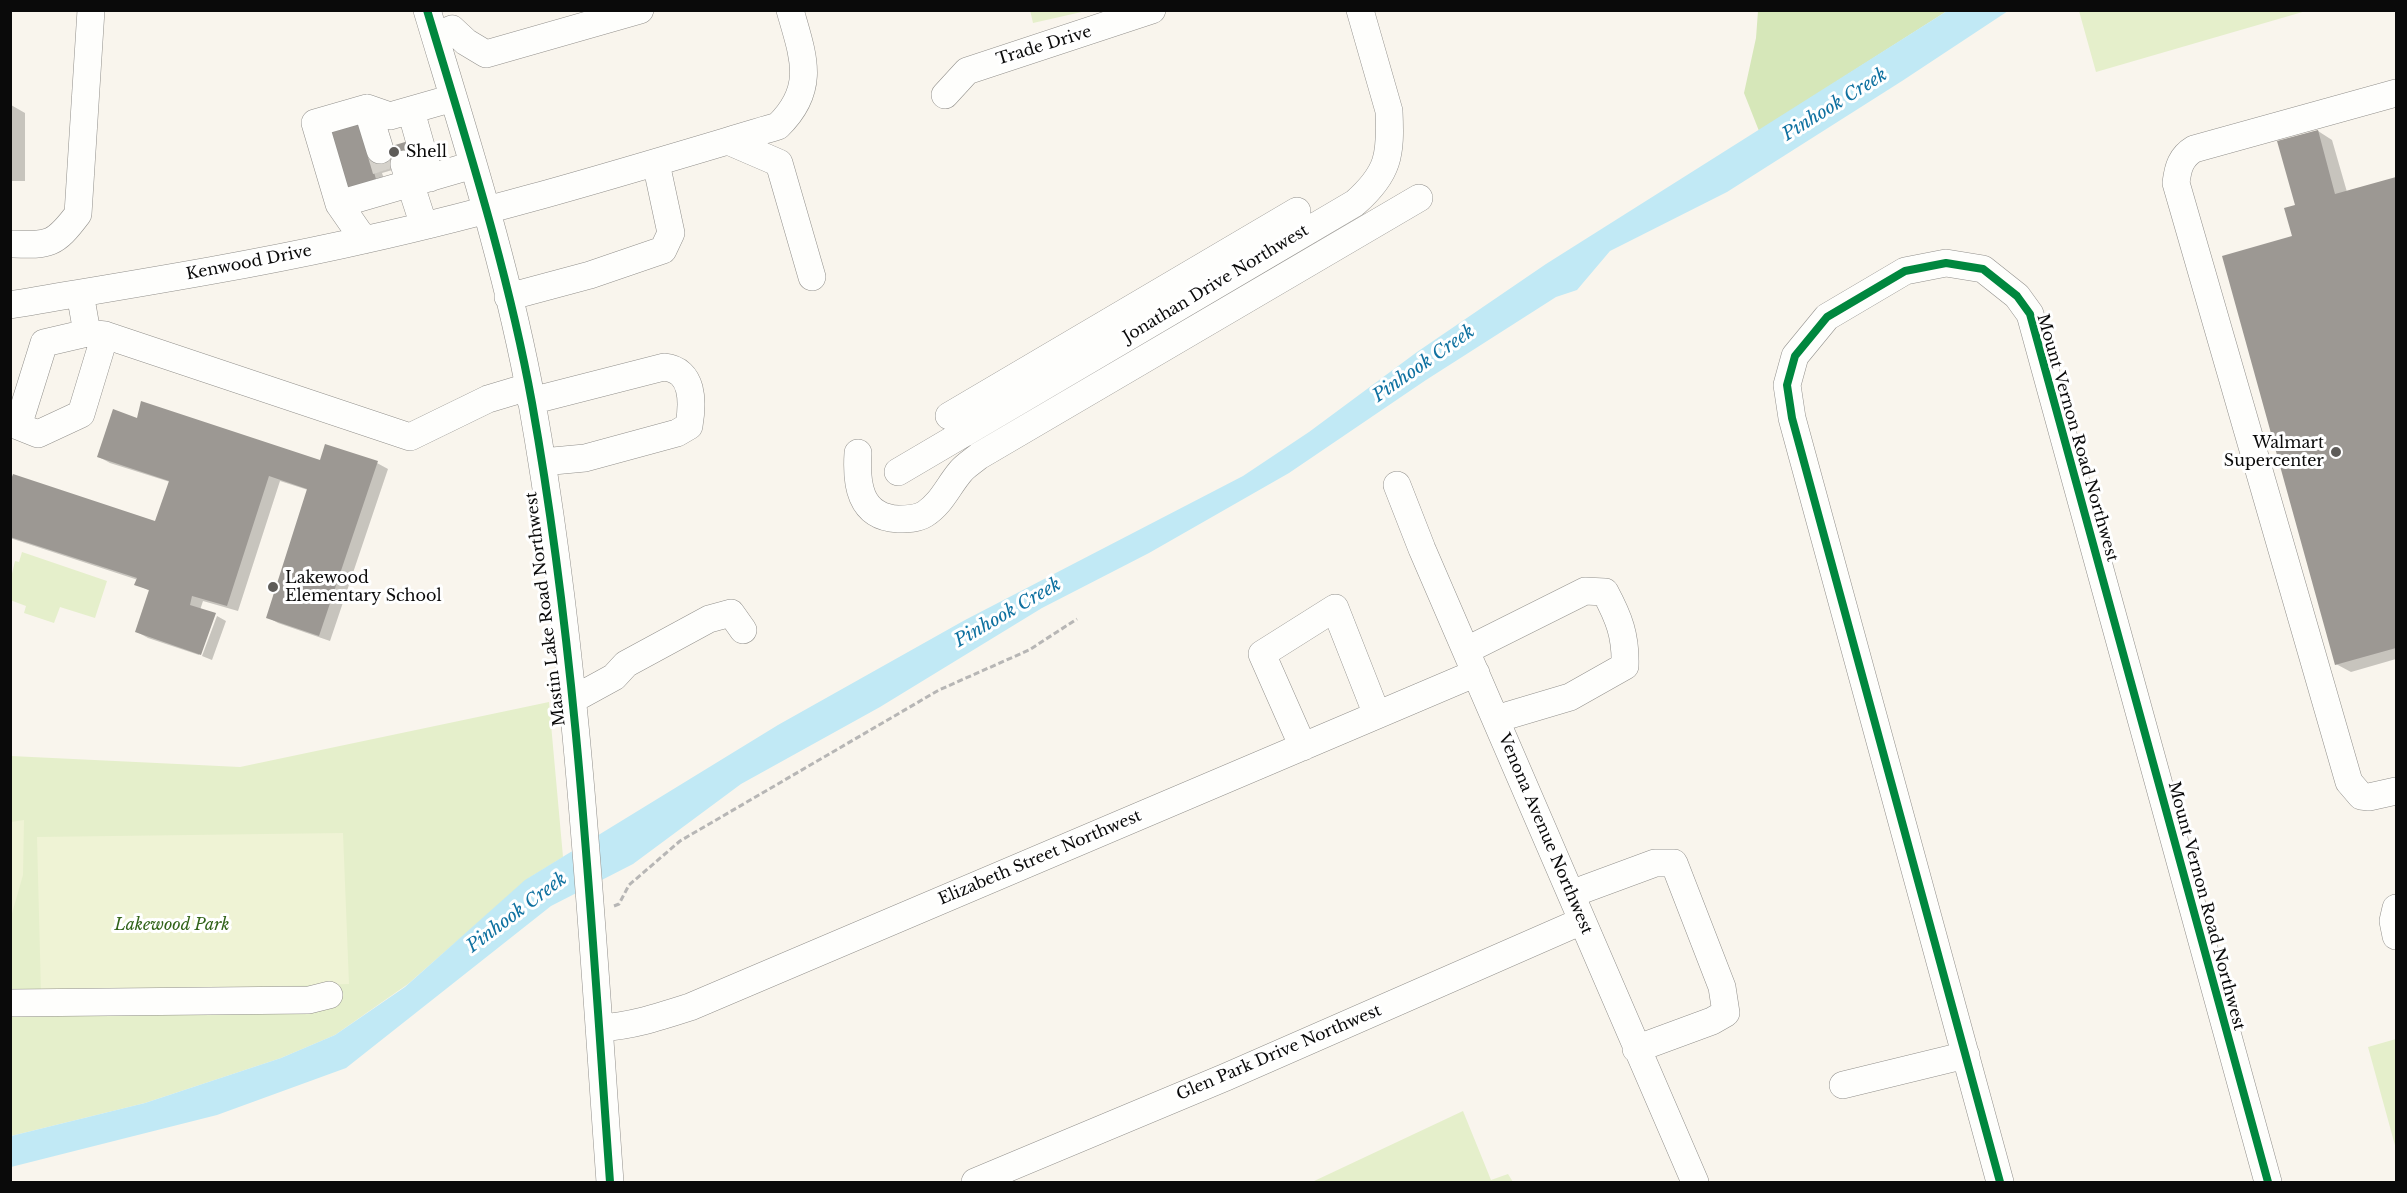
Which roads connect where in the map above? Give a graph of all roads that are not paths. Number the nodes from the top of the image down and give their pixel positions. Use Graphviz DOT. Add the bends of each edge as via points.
graph roads {
  1 [pos="91,10"];
  2 [pos="427,10"];
  3 [pos="640,10"];
  4 [pos="790,10"];
  5 [pos="1152,10"];
  6 [pos="1360,10"];
  7 [pos="435,36"];
  8 [pos="2397,93"];
  9 [pos="945,95"];
  10 [pos="453,98"];
  11 [pos="389,112"];
  12 [pos="728,141"];
  13 [pos="656,163"];
  14 [pos="473,165"];
  15 [pos="400,169"];
  16 [pos="1419,198"];
  17 [pos="339,204"];
  18 [pos="486,210"];
  19 [pos="424,226"];
  20 [pos="1287,226"];
  21 [pos="364,240"];
  22 [pos="10,244"];
  23 [pos="1228,264"];
  24 [pos="1301,267"];
  25 [pos="812,278"];
  26 [pos="80,293"];
  27 [pos="1179,294"];
  28 [pos="508,297"];
  29 [pos="1248,298"];
  30 [pos="10,305"];
  31 [pos="1126,325"];
  32 [pos="1198,328"];
  33 [pos="96,334"];
  34 [pos="1077,353"];
  35 [pos="1146,359"];
  36 [pos="1026,384"];
  37 [pos="1097,387"];
  38 [pos="530,394"];
  39 [pos="965,415"];
  40 [pos="1045,417"];
  41 [pos="14,425"];
  42 [pos="993,448"];
  43 [pos="858,453"];
  44 [pos="542,462"];
  45 [pos="898,472"];
  46 [pos="1397,484"];
  47 [pos="743,630"];
  48 [pos="1472,661"];
  49 [pos="572,700"];
  50 [pos="1377,715"];
  51 [pos="1496,720"];
  52 [pos="1303,747"];
  53 [pos="2397,791"];
  54 [pos="1571,894"];
  55 [pos="2397,908"];
  56 [pos="1582,921"];
  57 [pos="2397,936"];
  58 [pos="329,995"];
  59 [pos="10,1003"];
  60 [pos="599,1028"];
  61 [pos="1636,1049"];
  62 [pos="1966,1055"];
  63 [pos="1843,1085"];
  64 [pos="610,1182"];
  65 [pos="975,1182"];
  66 [pos="1695,1182"];
  67 [pos="2000,1182"];
  68 [pos="2268,1182"];
  1 -- 22 [label="street" via="78,214 62,237 41,244"];
  2 -- 7 [label="street, Mastin Lake Road Northwest"];
  3 -- 7 [label="street" via="486,54 453,29"];
  4 -- 12 [label="street, Kenwood Drive" via="805,63 800,95 778,126"];
  5 -- 9 [label="street, Trade Drive" via="967,71"];
  6 -- 20 [label="street, Jonathan Drive Northwest" via="1389,111 1385,166 1373,186 1355,202"];
  7 -- 10 [label="street, Mastin Lake Road Northwest"];
  8 -- 53 [label="street" via="2194,149 2178,167 2176,183 2349,782 2361,796"];
  10 -- 11 [label="street"];
  10 -- 14 [label="street, Mastin Lake Road Northwest"];
  11 -- 15 [label="street"];
  11 -- 15 [label="street"];
  11 -- 17 [label="street" via="315,123"];
  12 -- 13 [label="street, Kenwood Drive"];
  12 -- 25 [label="street" via="779,163"];
  13 -- 18 [label="street, Kenwood Drive"];
  13 -- 28 [label="street" via="671,233 663,250"];
  14 -- 15 [label="street"];
  14 -- 18 [label="street, Mastin Lake Road Northwest"];
  15 -- 17 [label="street"];
  15 -- 19 [label="street"];
  16 -- 24 [label="street"];
  17 -- 21 [label="street"];
  18 -- 19 [label="street, Kenwood Drive"];
  18 -- 28 [label="street, Mastin Lake Road Northwest"];
  19 -- 21 [label="street, Kenwood Drive"];
  20 -- 23 [label="street, Jonathan Drive Northwest"];
  20 -- 24 [label="street"];
  21 -- 26 [label="street, Kenwood Drive"];
  23 -- 27 [label="street, Jonathan Drive Northwest"];
  23 -- 29 [label="street"];
  24 -- 29 [label="street"];
  26 -- 30 [label="street, Kenwood Drive"];
  26 -- 33 [label="street"];
  27 -- 31 [label="street, Jonathan Drive Northwest"];
  27 -- 32 [label="street"];
  28 -- 38 [label="street, Mastin Lake Road Northwest"];
  29 -- 32 [label="street"];
  31 -- 34 [label="street, Jonathan Drive Northwest"];
  31 -- 35 [label="street"];
  32 -- 35 [label="street"];
  33 -- 38 [label="street" via="410,437 488,399"];
  33 -- 41 [label="street" via="44,343"];
  33 -- 41 [label="street" via="81,414 38,434"];
  34 -- 36 [label="street, Jonathan Drive Northwest"];
  34 -- 37 [label="street"];
  35 -- 37 [label="street"];
  36 -- 39 [label="street, Jonathan Drive Northwest"];
  36 -- 40 [label="street"];
  37 -- 40 [label="street"];
  38 -- 44 [label="street, Mastin Lake Road Northwest"];
  38 -- 44 [label="street" via="664,367 677,368 685,377 693,406 689,426 677,433 585,458"];
  39 -- 42 [label="street"];
  39 -- 45 [label="street, Jonathan Drive Northwest"];
  40 -- 42 [label="street"];
  42 -- 43 [label="street" via="961,471 943,498 924,515 910,519 889,518 873,511 860,493"];
  44 -- 49 [label="street, Mastin Lake Road Northwest"];
  46 -- 48 [label="street, Venona Avenue Northwest"];
  47 -- 49 [label="street" via="731,613 709,619 626,664 614,677"];
  48 -- 50 [label="street, Elizabeth Street Northwest"];
  48 -- 51 [label="street, Venona Avenue Northwest"];
  48 -- 51 [label="street, Elizabeth Street Northwest" via="1585,591 1605,592 1619,619 1626,645 1625,666 1570,697"];
  49 -- 60 [label="street, Mastin Lake Road Northwest"];
  50 -- 52 [label="street, Elizabeth Street Northwest"];
  50 -- 52 [label="street" via="1335,608 1262,654"];
  51 -- 54 [label="street, Venona Avenue Northwest"];
  52 -- 60 [label="street, Elizabeth Street Northwest" via="690,1007 647,1022"];
  54 -- 56 [label="street, Venona Avenue Northwest"];
  54 -- 61 [label="street" via="1655,863 1674,863 1722,987 1726,1013"];
  55 -- 57 [label="street" via="2393,921"];
  56 -- 61 [label="street, Venona Avenue Northwest"];
  56 -- 65 [label="street, Glen Park Drive Northwest"];
  58 -- 59 [label="street" via="309,1000"];
  60 -- 64 [label="street, Mastin Lake Road Northwest"];
  61 -- 66 [label="street, Venona Avenue Northwest"];
  62 -- 63 [label="street"];
  62 -- 67 [label="street, Mount Vernon Road Northwest"];
  62 -- 68 [label="street, Mount Vernon Road Northwest" via="1792,418 1787,385 1795,356 1827,317 1905,271 1946,263 1983,270 2017,296 2030,314"];
}
